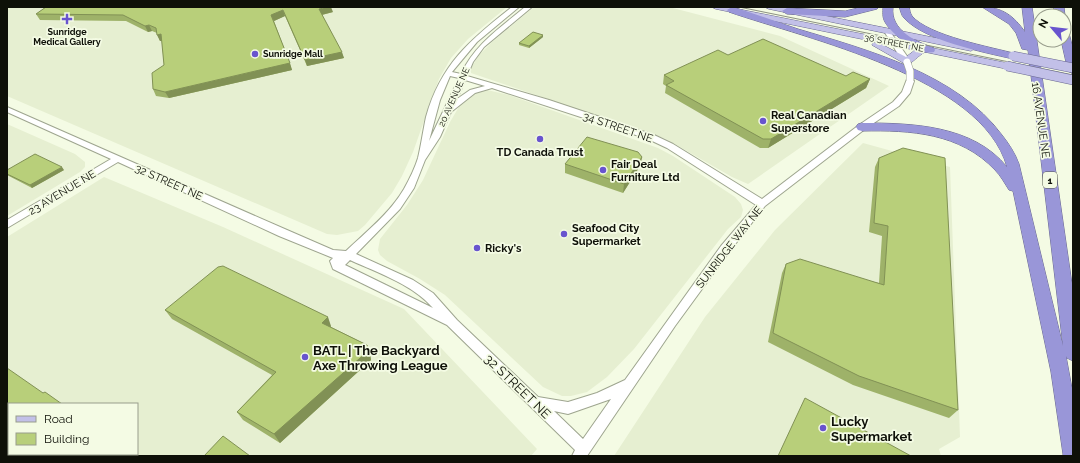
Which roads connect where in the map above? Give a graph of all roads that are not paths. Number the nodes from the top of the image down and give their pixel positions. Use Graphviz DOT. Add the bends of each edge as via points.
graph roads {
  1 [pos="516,7"];
  2 [pos="528,7"];
  3 [pos="716,7"];
  4 [pos="769,7"];
  5 [pos="874,7"];
  6 [pos="883,7"];
  7 [pos="888,7"];
  8 [pos="904,7"];
  9 [pos="987,7"];
  10 [pos="1027,7"];
  11 [pos="732,10"];
  12 [pos="787,11"];
  13 [pos="819,28"];
  14 [pos="887,31"];
  15 [pos="900,33"];
  16 [pos="896,44"];
  17 [pos="1068,48"];
  18 [pos="927,50"];
  19 [pos="1013,56"];
  20 [pos="907,62"];
  21 [pos="1034,69"];
  22 [pos="1073,69"];
  23 [pos="449,73"];
  24 [pos="462,77"];
  25 [pos="1073,80"];
  26 [pos="507,90"];
  27 [pos="7,109"];
  28 [pos="446,114"];
  29 [pos="862,126"];
  30 [pos="117,159"];
  31 [pos="421,160"];
  32 [pos="1022,201"];
  33 [pos="762,204"];
  34 [pos="7,225"];
  35 [pos="332,254"];
  36 [pos="349,255"];
  37 [pos="337,266"];
  38 [pos="453,322"];
  39 [pos="1073,353"];
  40 [pos="630,383"];
  41 [pos="536,402"];
  42 [pos="582,452"];
  43 [pos="1073,454"];
  1 -- 23 [label="street, 20 AVENUE NE" via="472,44"];
  2 -- 24 [label="street, 20 AVENUE NE" via="482,46"];
  3 -- 11 [label="main road, 36 STREET NE"];
  4 -- 12 [label="main road, 36 STREET NE"];
  5 -- 12 [label="highway" via="845,14"];
  6 -- 14 [label="highway" via="881,20"];
  7 -- 15 [label="highway" via="887,17"];
  8 -- 19 [label="highway" via="904,13 911,21 929,31"];
  9 -- 21 [label="highway" via="1006,17 1020,30"];
  10 -- 21 [label="highway, 16 AVENUE NE / 1"];
  11 -- 13 [label="main road, 36 STREET NE"];
  11 -- 32 [label="highway" via="899,67 941,88 980,117 1001,142 1013,163"];
  12 -- 14 [label="main road, 36 STREET NE"];
  13 -- 16 [label="main road, 36 STREET NE"];
  13 -- 20 [label="main road" via="879,46"];
  14 -- 15 [label="main road, 36 STREET NE"];
  14 -- 16 [label="street, SUNRIDGE WAY NE"];
  15 -- 18 [label="highway"];
  15 -- 19 [label="main road, 36 STREET NE"];
  16 -- 18 [label="main road, 36 STREET NE"];
  16 -- 20 [label="street, SUNRIDGE WAY NE"];
  17 -- 22 [label="highway"];
  18 -- 20 [label="main road" via="913,55"];
  18 -- 25 [label="main road, 36 STREET NE, bridge"];
  19 -- 22 [label="main road, 36 STREET NE, bridge"];
  20 -- 29 [label="street, SUNRIDGE WAY NE, bridge" via="910,81 906,93 896,104"];
  21 -- 39 [label="highway, 16 AVENUE NE / 1"];
  23 -- 24 [label="street, 34 STREET NE"];
  23 -- 31 [label="street, 20 AVENUE NE" via="437,98"];
  24 -- 26 [label="street, 34 STREET NE"];
  24 -- 28 [label="street, 20 AVENUE NE"];
  26 -- 28 [label="street" via="477,89 460,100"];
  26 -- 33 [label="street, 34 STREET NE" via="650,137 670,146"];
  27 -- 30 [label="street, 32 STREET NE"];
  28 -- 31 [label="street, 20 AVENUE NE" via="436,137"];
  29 -- 32 [label="highway" via="925,129 970,144 1006,172"];
  29 -- 33 [label="street, SUNRIDGE WAY NE"];
  30 -- 34 [label="street, 23 AVENUE NE"];
  30 -- 35 [label="street, 32 STREET NE"];
  31 -- 36 [label="street, 20 AVENUE NE" via="409,188 397,207"];
  32 -- 43 [label="highway" via="1060,372"];
  33 -- 40 [label="street, SUNRIDGE WAY NE" via="725,249"];
  35 -- 36 [label="street, 32 STREET NE"];
  35 -- 37 [label="street"];
  36 -- 37 [label="street, 20 AVENUE NE"];
  36 -- 38 [label="street, 32 STREET NE" via="398,277 423,292"];
  37 -- 38 [label="street, 32 STREET NE"];
  38 -- 41 [label="street, 32 STREET NE"];
  40 -- 41 [label="street" via="600,398 568,408"];
  40 -- 42 [label="street, SUNRIDGE WAY NE"];
  41 -- 42 [label="street, 32 STREET NE"];
}
